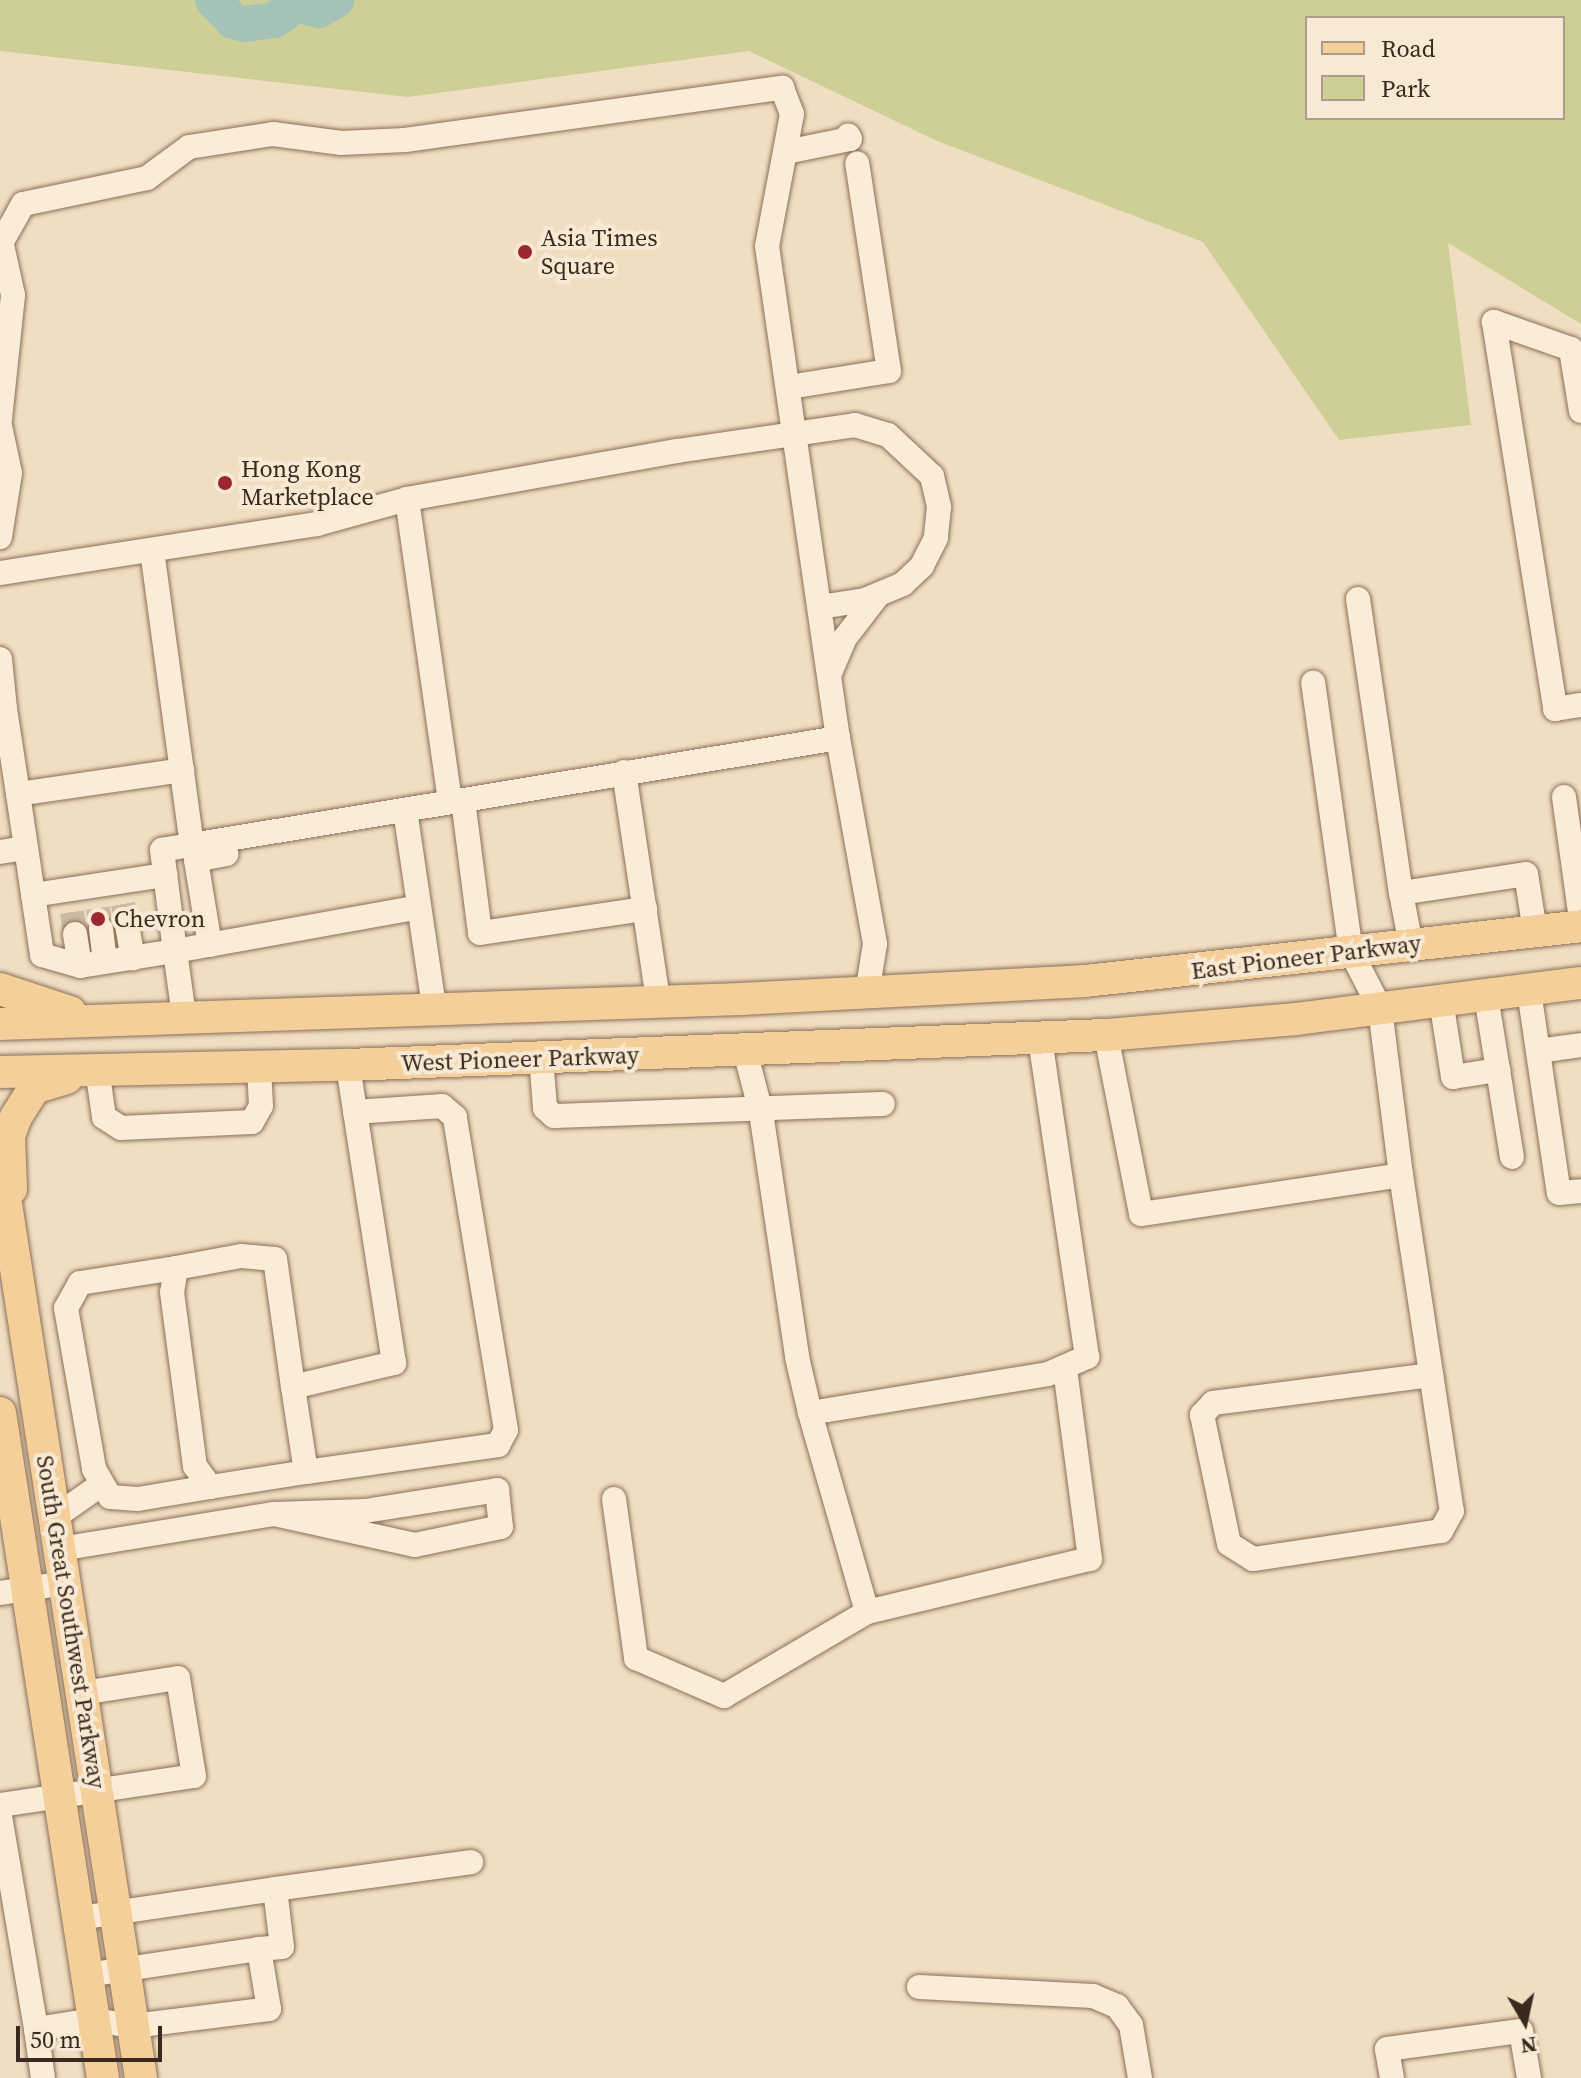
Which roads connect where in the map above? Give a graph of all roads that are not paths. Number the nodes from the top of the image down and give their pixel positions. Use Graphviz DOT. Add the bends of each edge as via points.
graph roads {
  1 [pos="848,135"];
  2 [pos="786,152"];
  3 [pos="857,163"];
  4 [pos="1,245"];
  5 [pos="789,387"];
  6 [pos="1581,411"];
  7 [pos="0,419"];
  8 [pos="0,426"];
  9 [pos="796,433"];
  10 [pos="407,499"];
  11 [pos="0,537"];
  12 [pos="152,550"];
  13 [pos="0,573"];
  14 [pos="878,595"];
  15 [pos="1358,599"];
  16 [pos="820,607"];
  17 [pos="0,659"];
  18 [pos="829,675"];
  19 [pos="1313,683"];
  20 [pos="1581,705"];
  21 [pos="2,710"];
  22 [pos="838,738"];
  23 [pos="182,770"];
  24 [pos="624,772"];
  25 [pos="18,794"];
  26 [pos="1564,797"];
  27 [pos="456,801"];
  28 [pos="405,810"];
  29 [pos="288,827"];
  30 [pos="192,845"];
  31 [pos="26,848"];
  32 [pos="0,852"];
  33 [pos="165,875"];
  34 [pos="1401,893"];
  35 [pos="33,895"];
  36 [pos="123,904"];
  37 [pos="419,907"];
  38 [pos="98,908"];
  39 [pos="645,909"];
  40 [pos="72,912"];
  41 [pos="1581,919"];
  42 [pos="1581,926"];
  43 [pos="1535,931"];
  44 [pos="210,945"];
  45 [pos="1411,945"];
  46 [pos="175,951"];
  47 [pos="1351,952"];
  48 [pos="133,958"];
  49 [pos="105,962"];
  50 [pos="80,966"];
  51 [pos="1581,983"];
  52 [pos="0,989"];
  53 [pos="1529,991"];
  54 [pos="867,993"];
  55 [pos="1486,996"];
  56 [pos="658,999"];
  57 [pos="742,999"];
  58 [pos="1441,1000"];
  59 [pos="434,1006"];
  60 [pos="1380,1008"];
  61 [pos="184,1016"];
  62 [pos="105,1020"];
  63 [pos="0,1024"];
  64 [pos="1106,1035"];
  65 [pos="1040,1037"];
  66 [pos="1581,1045"];
  67 [pos="745,1051"];
  68 [pos="1538,1051"];
  69 [pos="541,1057"];
  70 [pos="348,1065"];
  71 [pos="259,1067"];
  72 [pos="97,1069"];
  73 [pos="1498,1070"];
  74 [pos="0,1072"];
  75 [pos="883,1104"];
  76 [pos="355,1112"];
  77 [pos="761,1112"];
  78 [pos="1512,1157"];
  79 [pos="0,1165"];
  80 [pos="1401,1175"];
  81 [pos="1581,1191"];
  82 [pos="10,1232"];
  83 [pos="176,1268"];
  84 [pos="1065,1369"];
  85 [pos="1431,1375"];
  86 [pos="293,1387"];
  87 [pos="0,1413"];
  88 [pos="810,1413"];
  89 [pos="306,1472"];
  90 [pos="102,1484"];
  91 [pos="210,1487"];
  92 [pos="614,1499"];
  93 [pos="274,1514"];
  94 [pos="55,1517"];
  95 [pos="60,1549"];
  96 [pos="65,1583"];
  97 [pos="14,1590"];
  98 [pos="867,1612"];
  99 [pos="82,1693"];
  100 [pos="97,1791"];
  101 [pos="60,1797"];
  102 [pos="0,1805"];
  103 [pos="0,1816"];
  104 [pos="471,1862"];
  105 [pos="275,1889"];
  106 [pos="116,1913"];
  107 [pos="79,1918"];
  108 [pos="259,1949"];
  109 [pos="125,1970"];
  110 [pos="88,1975"];
  111 [pos="919,1987"];
  112 [pos="94,2020"];
  113 [pos="133,2026"];
  114 [pos="36,2029"];
  115 [pos="43,2078"];
  116 [pos="103,2078"];
  117 [pos="141,2078"];
  118 [pos="1140,2078"];
  119 [pos="1392,2078"];
  120 [pos="1529,2078"];
  1 -- 2 [label="lane" via="850,139"];
  2 -- 4 [label="lane" via="792,114 782,88 405,140 341,143 273,134 189,147 147,178 23,204"];
  2 -- 5 [label="lane" via="767,246"];
  3 -- 5 [label="lane" via="889,371"];
  4 -- 7 [label="lane" via="13,295"];
  5 -- 9 [label="lane"];
  6 -- 20 [label="lane" via="1571,349 1494,322 1555,709"];
  8 -- 11 [label="lane" via="10,473"];
  9 -- 10 [label="lane"];
  9 -- 14 [label="lane" via="855,425 888,435 932,476 939,507 936,538 922,566 903,584"];
  9 -- 16 [label="lane"];
  10 -- 12 [label="lane" via="362,515"];
  10 -- 27 [label="lane"];
  12 -- 13 [label="lane"];
  12 -- 23 [label="lane"];
  14 -- 16 [label="lane"];
  14 -- 18 [label="lane" via="845,638"];
  15 -- 34 [label="lane"];
  16 -- 18 [label="lane"];
  17 -- 21 [label="lane"];
  18 -- 22 [label="lane"];
  19 -- 47 [label="lane"];
  21 -- 25 [label="lane"];
  22 -- 24 [label="lane"];
  22 -- 54 [label="lane" via="875,944"];
  23 -- 25 [label="lane"];
  23 -- 30 [label="lane"];
  24 -- 27 [label="lane"];
  24 -- 39 [label="lane"];
  25 -- 31 [label="lane"];
  26 -- 41 [label="lane"];
  27 -- 28 [label="lane"];
  27 -- 39 [label="lane" via="480,933"];
  28 -- 29 [label="lane"];
  28 -- 37 [label="lane"];
  29 -- 30 [label="lane"];
  29 -- 44 [label="lane" via="291,841 196,860"];
  30 -- 33 [label="lane" via="162,850"];
  31 -- 32 [label="lane"];
  31 -- 35 [label="lane"];
  33 -- 36 [label="lane"];
  33 -- 46 [label="lane"];
  34 -- 43 [label="lane" via="1526,874"];
  34 -- 45 [label="lane"];
  35 -- 40 [label="lane"];
  35 -- 50 [label="lane" via="42,955"];
  36 -- 38 [label="lane"];
  36 -- 48 [label="lane"];
  37 -- 44 [label="lane"];
  37 -- 59 [label="lane"];
  38 -- 40 [label="lane"];
  38 -- 49 [label="lane"];
  39 -- 56 [label="lane"];
  40 -- 50 [label="lane"];
  42 -- 43 [label="main road, East Pioneer Parkway"];
  43 -- 45 [label="main road, East Pioneer Parkway"];
  44 -- 46 [label="lane"];
  45 -- 47 [label="main road, East Pioneer Parkway"];
  46 -- 48 [label="lane"];
  46 -- 61 [label="lane"];
  47 -- 54 [label="main road, East Pioneer Parkway" via="1032,984"];
  47 -- 60 [label="lane"];
  48 -- 49 [label="lane"];
  49 -- 50 [label="lane"];
  51 -- 53 [label="main road"];
  52 -- 62 [label="main road"];
  53 -- 55 [label="main road"];
  53 -- 68 [label="lane"];
  54 -- 57 [label="main road"];
  55 -- 58 [label="main road"];
  55 -- 73 [label="lane"];
  56 -- 57 [label="main road"];
  56 -- 59 [label="main road"];
  57 -- 67 [label="main road"];
  58 -- 60 [label="main road"];
  58 -- 73 [label="lane" via="1453,1077"];
  59 -- 61 [label="main road"];
  60 -- 64 [label="main road"];
  60 -- 80 [label="lane"];
  61 -- 62 [label="main road"];
  62 -- 63 [label="main road"];
  64 -- 65 [label="main road"];
  64 -- 80 [label="lane" via="1141,1214"];
  65 -- 67 [label="main road, West Pioneer Parkway"];
  65 -- 84 [label="lane" via="1088,1343 1087,1357"];
  66 -- 68 [label="lane"];
  67 -- 69 [label="main road, West Pioneer Parkway"];
  67 -- 77 [label="lane"];
  68 -- 81 [label="lane" via="1559,1193"];
  69 -- 70 [label="main road, West Pioneer Parkway"];
  69 -- 77 [label="lane" via="545,1108 554,1116"];
  70 -- 71 [label="main road, West Pioneer Parkway"];
  70 -- 76 [label="lane"];
  71 -- 72 [label="main road, West Pioneer Parkway"];
  71 -- 72 [label="lane" via="261,1106 252,1122 121,1128 104,1117"];
  72 -- 74 [label="main road, West Pioneer Parkway"];
  72 -- 82 [label="main road" via="34,1088 16,1117 9,1136"];
  73 -- 78 [label="lane"];
  75 -- 77 [label="lane"];
  76 -- 86 [label="lane" via="394,1363"];
  76 -- 89 [label="lane" via="442,1106 455,1117 506,1430 498,1445"];
  77 -- 88 [label="lane" via="802,1391"];
  79 -- 82 [label="main road, South Great Southwest Parkway"];
  80 -- 85 [label="lane"];
  82 -- 94 [label="main road, South Great Southwest Parkway"];
  83 -- 86 [label="lane" via="241,1256 275,1259"];
  83 -- 90 [label="lane" via="80,1283 66,1308 94,1469"];
  83 -- 91 [label="lane" via="172,1292 195,1466"];
  84 -- 88 [label="lane"];
  84 -- 98 [label="lane" via="1090,1559"];
  85 -- 85 [label="lane" via="1452,1511 1441,1531 1253,1559 1229,1544 1202,1415 1213,1403"];
  86 -- 89 [label="lane"];
  87 -- 97 [label="main road, South Great Southwest Parkway"];
  88 -- 98 [label="lane"];
  89 -- 91 [label="lane"];
  90 -- 91 [label="lane" via="110,1497 138,1499"];
  90 -- 94 [label="lane"];
  92 -- 98 [label="lane" via="636,1658 724,1696"];
  93 -- 93 [label="lane" via="415,1545 501,1527 497,1490 365,1511"];
  93 -- 95 [label="lane"];
  94 -- 95 [label="main road, South Great Southwest Parkway"];
  95 -- 96 [label="main road, South Great Southwest Parkway"];
  96 -- 97 [label="lane"];
  96 -- 99 [label="main road, South Great Southwest Parkway"];
  97 -- 101 [label="main road, South Great Southwest Parkway"];
  99 -- 100 [label="main road, South Great Southwest Parkway"];
  99 -- 100 [label="lane" via="178,1678 194,1776"];
  100 -- 101 [label="lane"];
  100 -- 106 [label="main road, South Great Southwest Parkway"];
  101 -- 102 [label="lane"];
  101 -- 107 [label="main road, South Great Southwest Parkway"];
  103 -- 114 [label="lane"];
  104 -- 105 [label="lane"];
  105 -- 106 [label="lane"];
  105 -- 108 [label="lane" via="282,1947"];
  106 -- 107 [label="lane"];
  106 -- 109 [label="main road, South Great Southwest Parkway"];
  107 -- 110 [label="main road, South Great Southwest Parkway"];
  108 -- 109 [label="lane"];
  108 -- 113 [label="lane" via="269,2009"];
  109 -- 110 [label="lane"];
  109 -- 113 [label="main road, South Great Southwest Parkway"];
  110 -- 112 [label="main road, South Great Southwest Parkway"];
  111 -- 118 [label="lane" via="1093,1996 1117,2006 1131,2025"];
  112 -- 113 [label="lane"];
  112 -- 114 [label="lane"];
  112 -- 116 [label="main road, South Great Southwest Parkway"];
  113 -- 117 [label="main road, South Great Southwest Parkway"];
  114 -- 115 [label="lane"];
  119 -- 120 [label="lane" via="1387,2049 1521,2031"];
}
